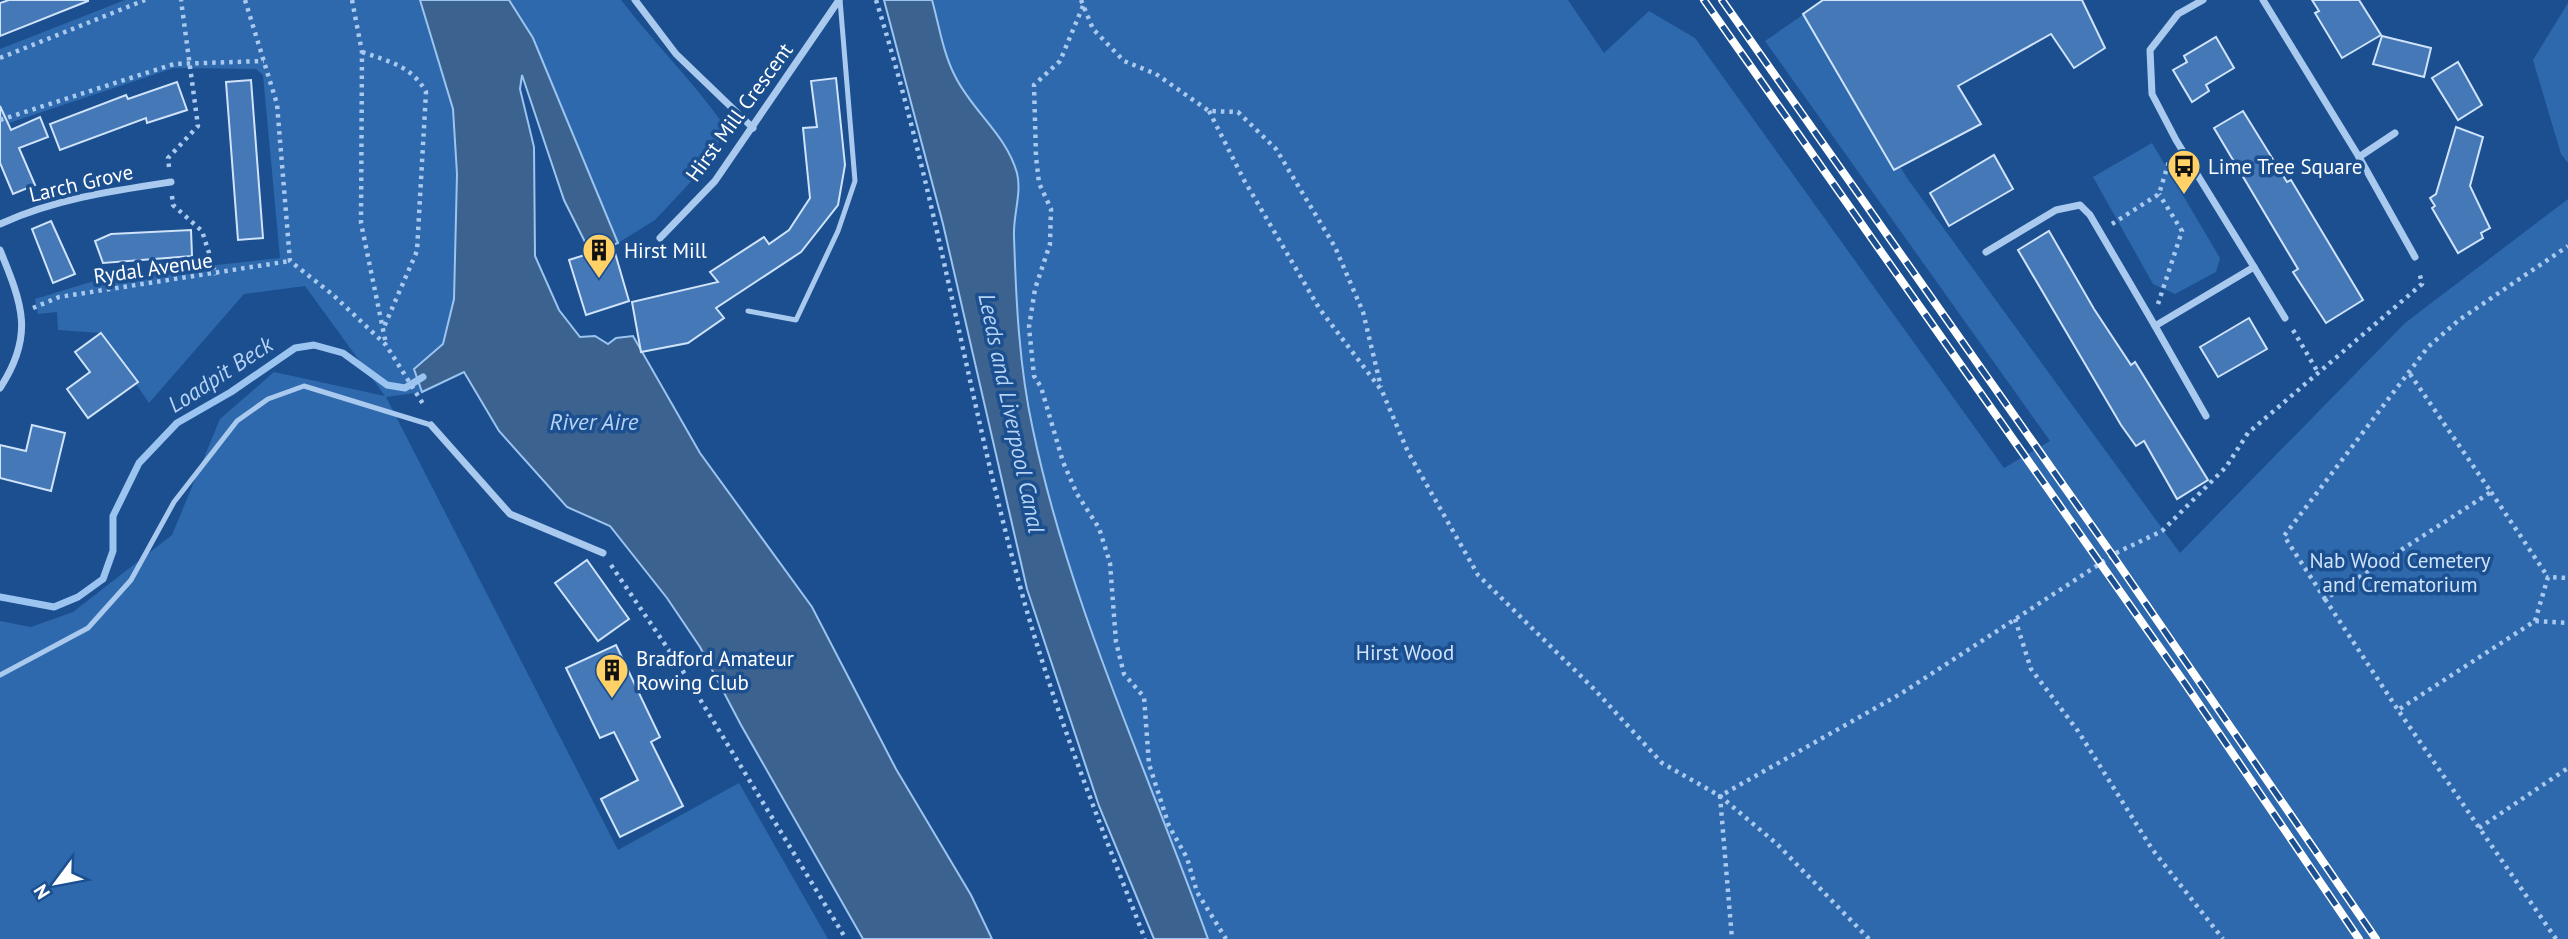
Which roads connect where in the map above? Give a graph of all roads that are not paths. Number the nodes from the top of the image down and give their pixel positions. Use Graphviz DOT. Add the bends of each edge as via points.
graph roads {
  1 [pos="635,0"];
  2 [pos="840,0"];
  3 [pos="2203,0"];
  4 [pos="2263,0"];
  5 [pos="753,128"];
  6 [pos="2395,133"];
  7 [pos="2359,157"];
  8 [pos="171,182"];
  9 [pos="0,223"];
  10 [pos="660,238"];
  11 [pos="0,252"];
  12 [pos="1986,252"];
  13 [pos="2415,257"];
  14 [pos="2254,267"];
  15 [pos="748,311"];
  16 [pos="2285,318"];
  17 [pos="2154,324"];
  18 [pos="0,388"];
  19 [pos="2206,416"];
  20 [pos="430,425"];
  21 [pos="603,553"];
  22 [pos="0,675"];
  1 -- 5 [label="street" via="676,54"];
  2 -- 5 [label="street, Hirst Mill Crescent"];
  2 -- 15 [label="lane" via="855,181 838,231 796,320"];
  3 -- 14 [label="street" via="2178,14 2150,50 2152,94"];
  4 -- 7 [label="street"];
  5 -- 10 [label="street, Hirst Mill Crescent" via="715,181"];
  6 -- 7 [label="street"];
  7 -- 13 [label="street"];
  8 -- 9 [label="street, Larch Grove" via="46,204"];
  11 -- 18 [label="street" via="23,312 15,359"];
  12 -- 17 [label="street" via="2067,206 2080,205"];
  14 -- 16 [label="street"];
  14 -- 17 [label="street"];
  17 -- 19 [label="street"];
  20 -- 21 [label="street" via="510,514"];
  20 -- 22 [label="lane" via="304,386 268,399 229,432 174,502 131,580 88,628"];
}
